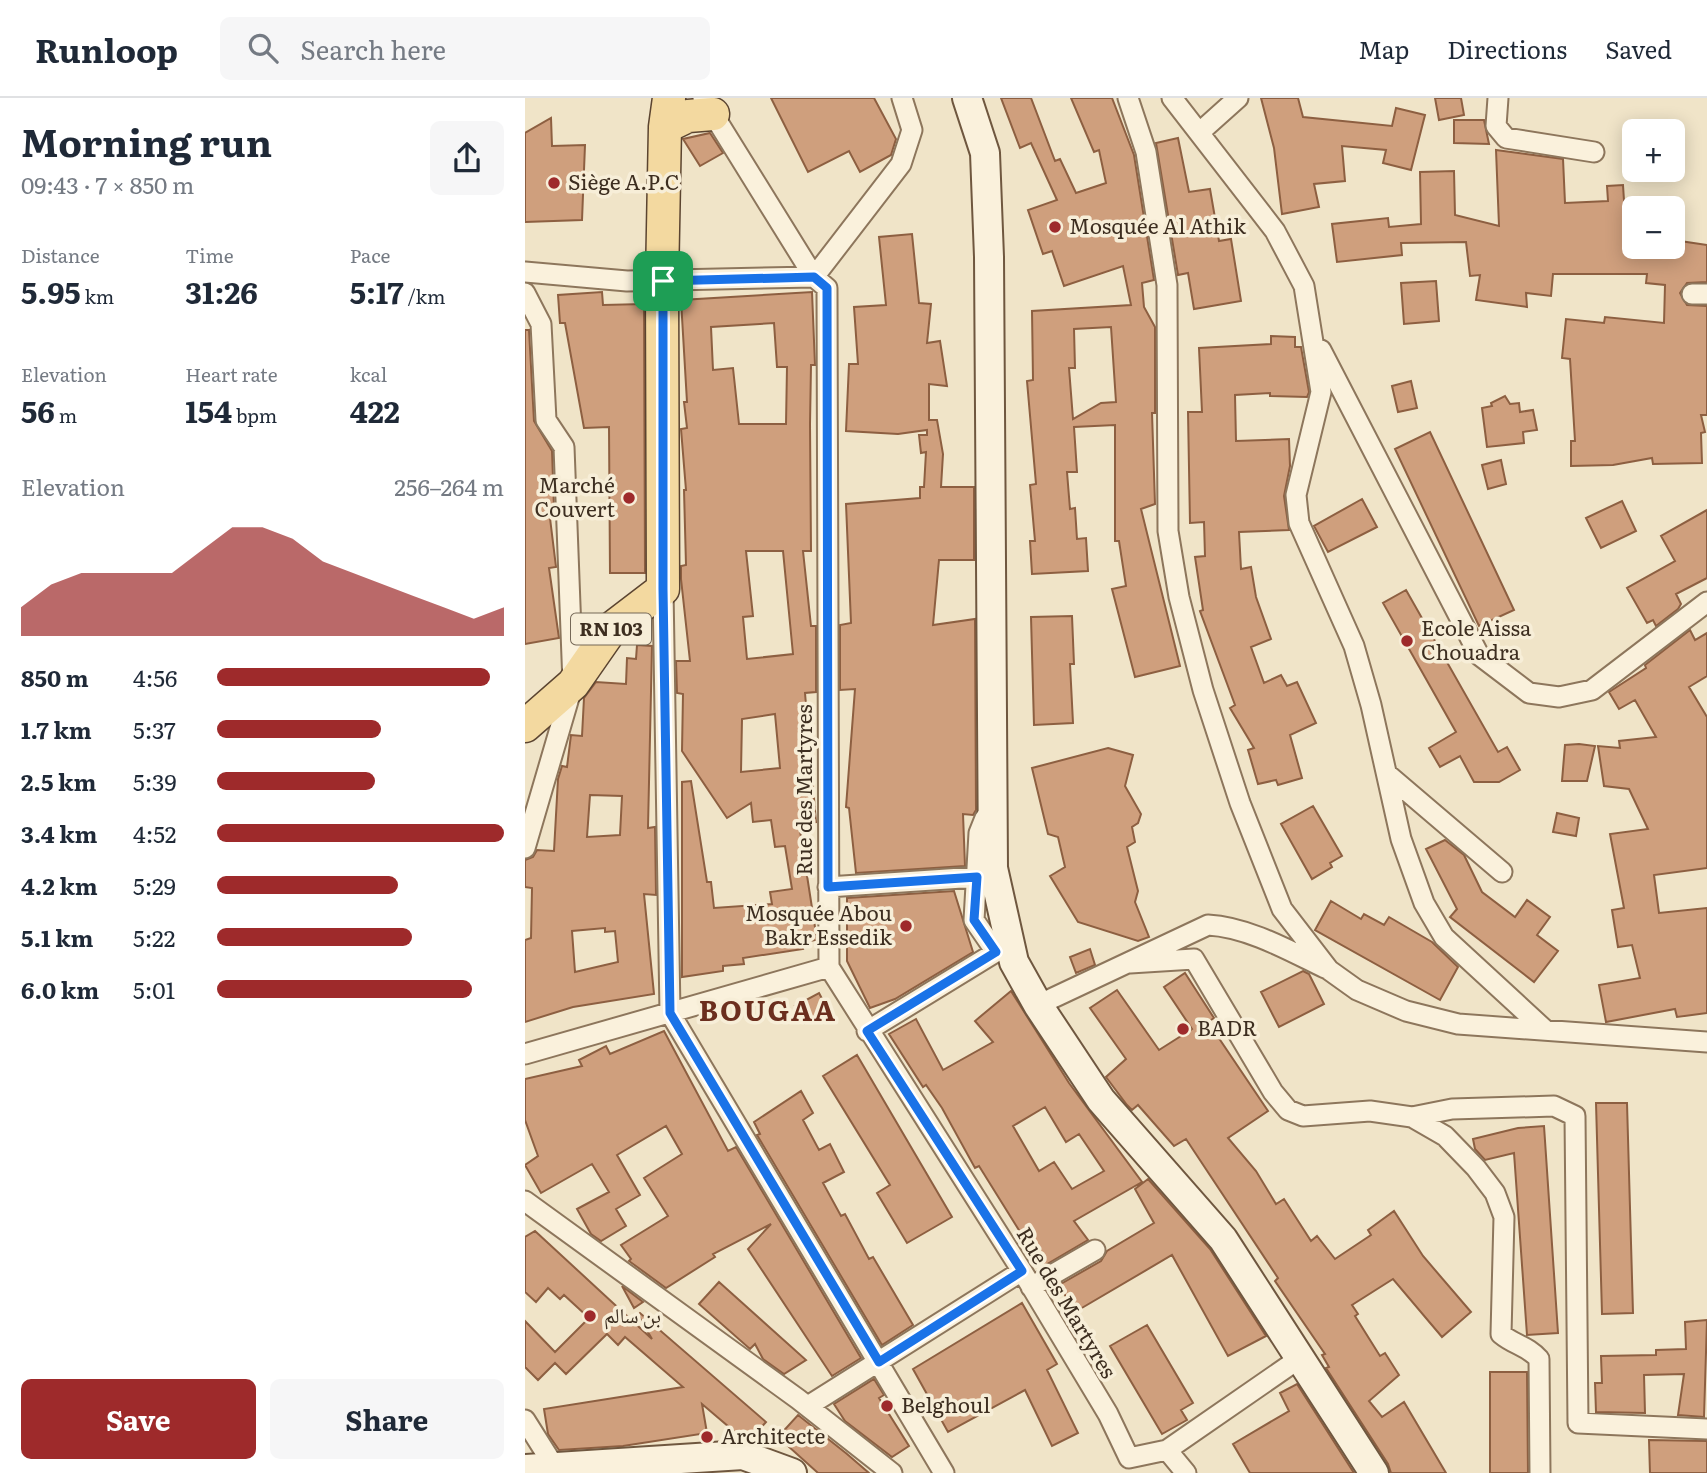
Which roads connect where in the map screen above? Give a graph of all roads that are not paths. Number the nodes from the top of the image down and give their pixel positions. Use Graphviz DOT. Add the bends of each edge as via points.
graph roads {
  1 [pos="902,98"];
  2 [pos="967,98"];
  3 [pos="1128,98"];
  4 [pos="1172,98"];
  5 [pos="1238,98"];
  6 [pos="1498,98"];
  7 [pos="708,106"];
  8 [pos="667,112"];
  9 [pos="1200,132"];
  10 [pos="1594,152"];
  11 [pos="525,272"];
  12 [pos="663,281"];
  13 [pos="820,283"];
  14 [pos="525,293"];
  15 [pos="1314,337"];
  16 [pos="663,589"];
  17 [pos="1707,602"];
  18 [pos="573,684"];
  19 [pos="525,726"];
  20 [pos="1387,774"];
  21 [pos="992,797"];
  22 [pos="525,848"];
  23 [pos="1502,872"];
  24 [pos="977,877"];
  25 [pos="828,887"];
  26 [pos="1005,957"];
  27 [pos="1130,963"];
  28 [pos="829,967"];
  29 [pos="1329,971"];
  30 [pos="1038,1005"];
  31 [pos="670,1013"];
  32 [pos="1545,1030"];
  33 [pos="867,1031"];
  34 [pos="1707,1042"];
  35 [pos="525,1054"];
  36 [pos="1412,1116"];
  37 [pos="525,1201"];
  38 [pos="1095,1250"];
  39 [pos="1027,1279"];
  40 [pos="1300,1358"];
  41 [pos="879,1362"];
  42 [pos="808,1406"];
  43 [pos="525,1420"];
  44 [pos="1707,1429"];
  45 [pos="1167,1450"];
  46 [pos="1127,1466"];
  47 [pos="525,1469"];
  48 [pos="555,1469"];
  49 [pos="792,1473"];
  50 [pos="892,1473"];
  51 [pos="944,1473"];
  52 [pos="1186,1473"];
  53 [pos="1374,1473"];
  54 [pos="1540,1473"];
  1 -- 13 [label="street" via="912,130 901,164"];
  2 -- 21 [label="street" via="985,153 989,244"];
  3 -- 29 [label="street" via="1146,152 1167,285 1168,530 1179,597 1240,803 1282,909"];
  4 -- 9 [label="street"];
  5 -- 9 [label="street"];
  6 -- 10 [label="street" via="1496,127 1506,138"];
  7 -- 8 [label="main road" via="688,116"];
  7 -- 13 [label="street"];
  8 -- 12 [label="main road, RN 103"];
  9 -- 15 [label="street" via="1275,231 1304,286"];
  11 -- 12 [label="street"];
  12 -- 13 [label="street"];
  12 -- 16 [label="main road, RN 103"];
  13 -- 25 [label="street, Rue des Martyres"];
  14 -- 18 [label="street" via="541,324 546,420 564,447"];
  15 -- 17 [label="street" via="1479,655 1502,676 1529,693 1559,697 1592,690"];
  15 -- 20 [label="street" via="1321,392 1296,495 1299,523 1354,646"];
  16 -- 18 [label="main road, RN 103" via="612,628"];
  16 -- 31 [label="street"];
  18 -- 19 [label="main road, RN 103"];
  18 -- 22 [label="street"];
  20 -- 23 [label="street"];
  20 -- 32 [label="street" via="1406,852 1424,903 1444,937"];
  21 -- 24 [label="street" via="979,833"];
  21 -- 26 [label="street" via="993,867"];
  24 -- 25 [label="street"];
  24 -- 26 [label="street" via="974,920"];
  25 -- 28 [label="street, Rue des Martyres"];
  26 -- 30 [label="street"];
  26 -- 33 [label="street"];
  27 -- 29 [label="street" via="1209,925 1220,925 1282,947"];
  27 -- 30 [label="street"];
  27 -- 36 [label="street" via="1194,959 1288,1110 1304,1116 1370,1111"];
  28 -- 31 [label="street"];
  28 -- 33 [label="street, Rue des Martyres"];
  29 -- 32 [label="street" via="1372,997 1438,1020"];
  30 -- 40 [label="street" via="1101,1100 1223,1239"];
  31 -- 35 [label="street"];
  31 -- 41 [label="street"];
  32 -- 34 [label="street"];
  33 -- 39 [label="street, Rue des Martyres"];
  36 -- 44 [label="street" via="1452,1109 1554,1106 1575,1116 1578,1423"];
  36 -- 54 [label="street" via="1445,1136 1476,1168 1495,1194 1504,1217 1501,1334 1511,1343 1530,1348 1539,1359"];
  37 -- 42 [label="street"];
  38 -- 39 [label="street"];
  39 -- 41 [label="street"];
  39 -- 46 [label="street, Rue des Martyres" via="1108,1414"];
  40 -- 45 [label="street"];
  40 -- 53 [label="street"];
  41 -- 42 [label="street"];
  41 -- 51 [label="street"];
  42 -- 50 [label="street"];
  43 -- 48 [label="street"];
  45 -- 46 [label="street"];
  45 -- 52 [label="street"];
  47 -- 48 [label="street"];
  48 -- 49 [label="street" via="743,1455"];
}
